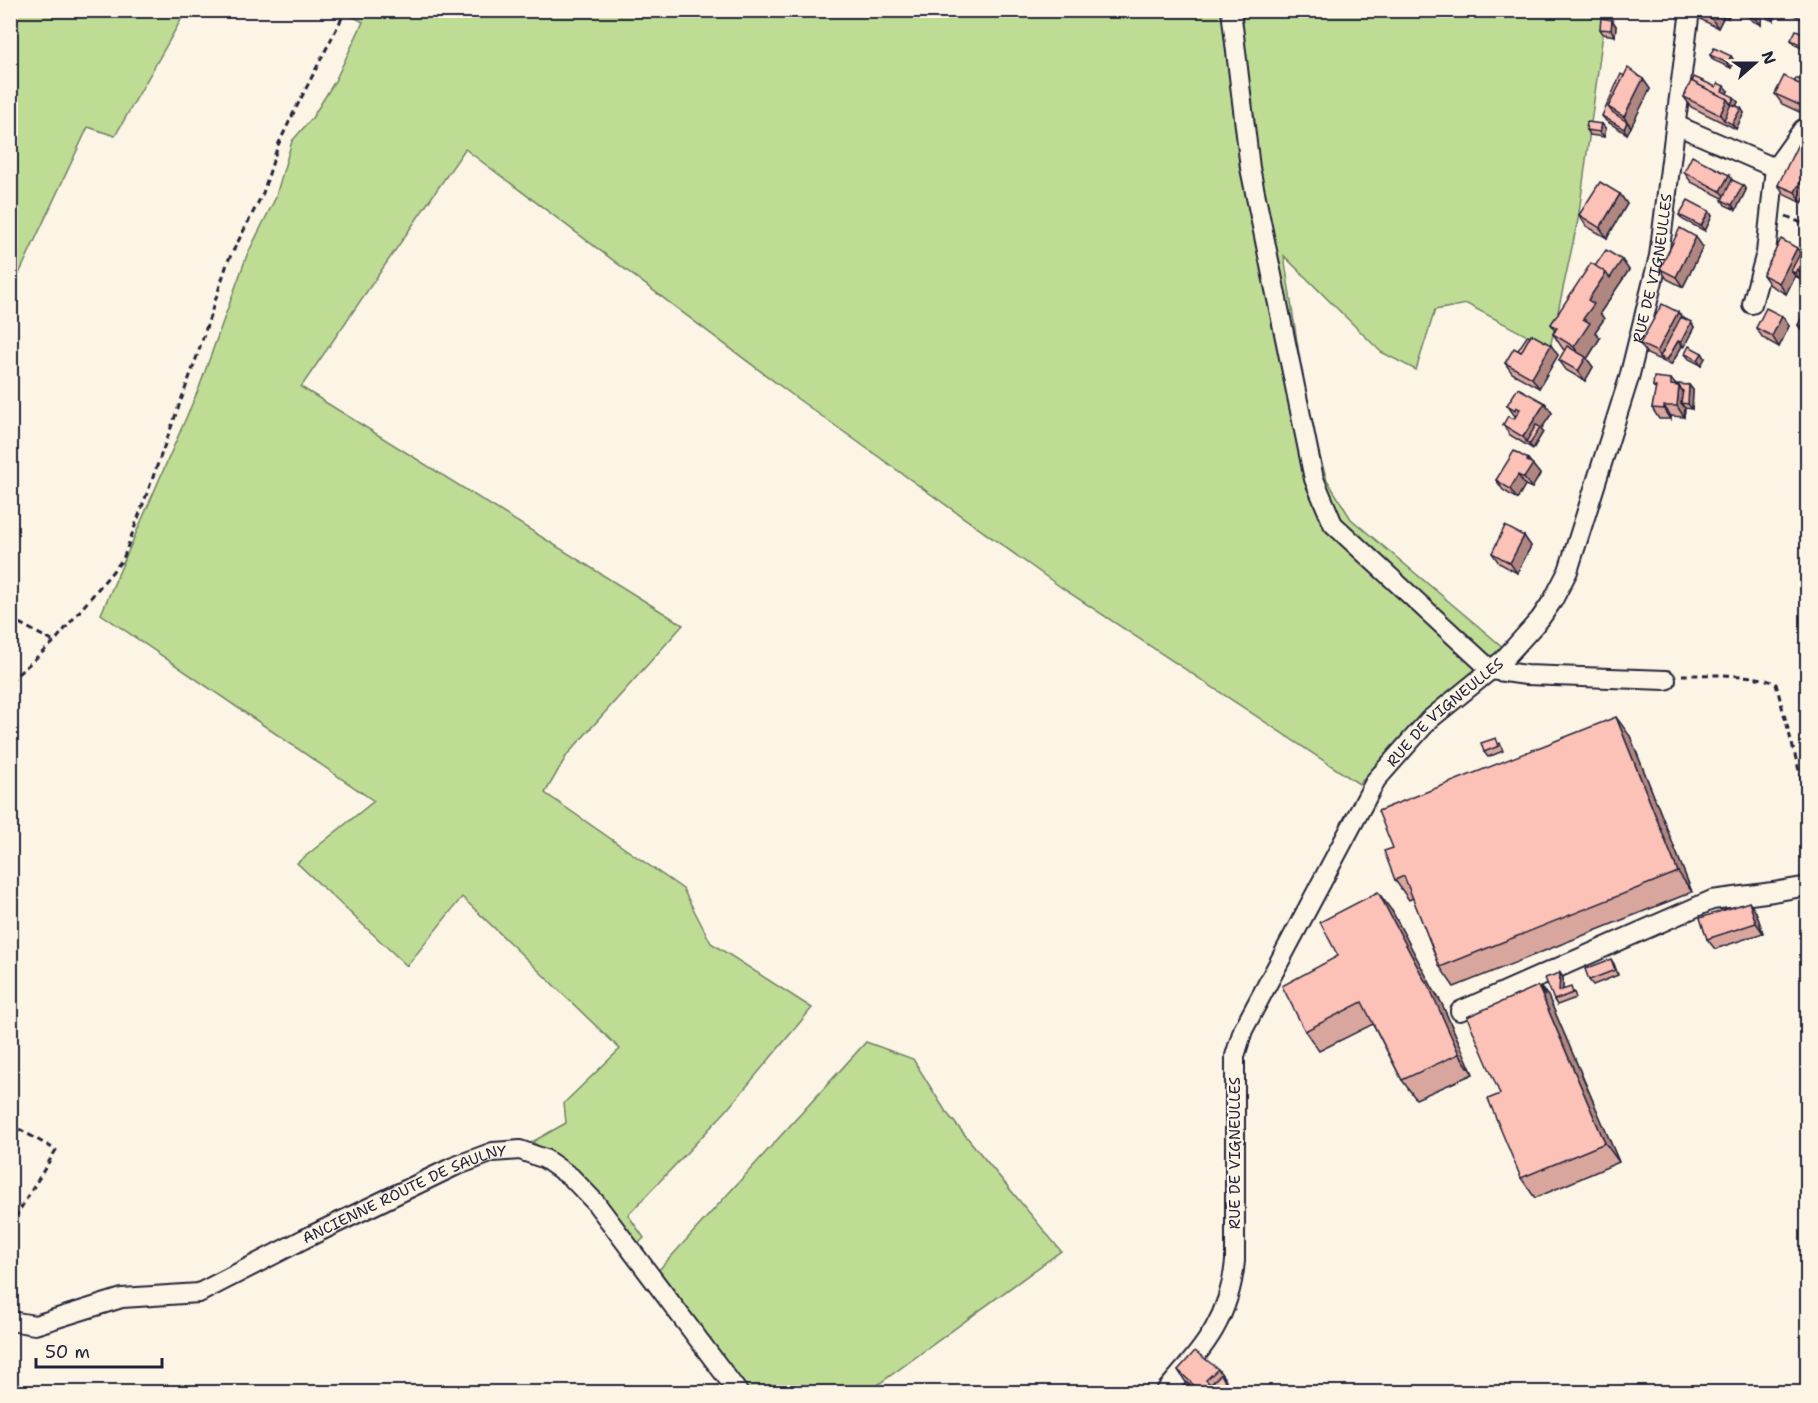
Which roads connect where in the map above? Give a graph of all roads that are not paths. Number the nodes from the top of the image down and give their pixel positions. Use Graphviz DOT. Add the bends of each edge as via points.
graph roads {
  1 [pos="1231,10"];
  2 [pos="1690,10"];
  3 [pos="1676,125"];
  4 [pos="1803,129"];
  5 [pos="1775,168"];
  6 [pos="1752,304"];
  7 [pos="1491,670"];
  8 [pos="1666,680"];
  9 [pos="1808,886"];
  10 [pos="1460,1011"];
  11 [pos="10,1321"];
  12 [pos="738,1392"];
  13 [pos="1165,1392"];
  1 -- 7 [label="street" via="1250,168 1314,479 1333,524"];
  2 -- 3 [label="street, RUE DE VIGNEULLES"];
  3 -- 5 [label="street"];
  3 -- 7 [label="street, RUE DE VIGNEULLES" via="1659,256 1629,378 1575,552 1540,619"];
  4 -- 5 [label="street"];
  5 -- 6 [label="street" via="1766,253"];
  7 -- 8 [label="street"];
  7 -- 13 [label="street, RUE DE VIGNEULLES" via="1429,720 1376,780 1244,1030 1235,1056 1233,1282 1219,1324"];
  9 -- 10 [label="street" via="1712,900"];
  11 -- 12 [label="street, ANCIENNE ROUTE DE SAULNY" via="35,1325 122,1298 199,1293 453,1167 493,1152 520,1150 545,1159 571,1177 594,1202"];
}
